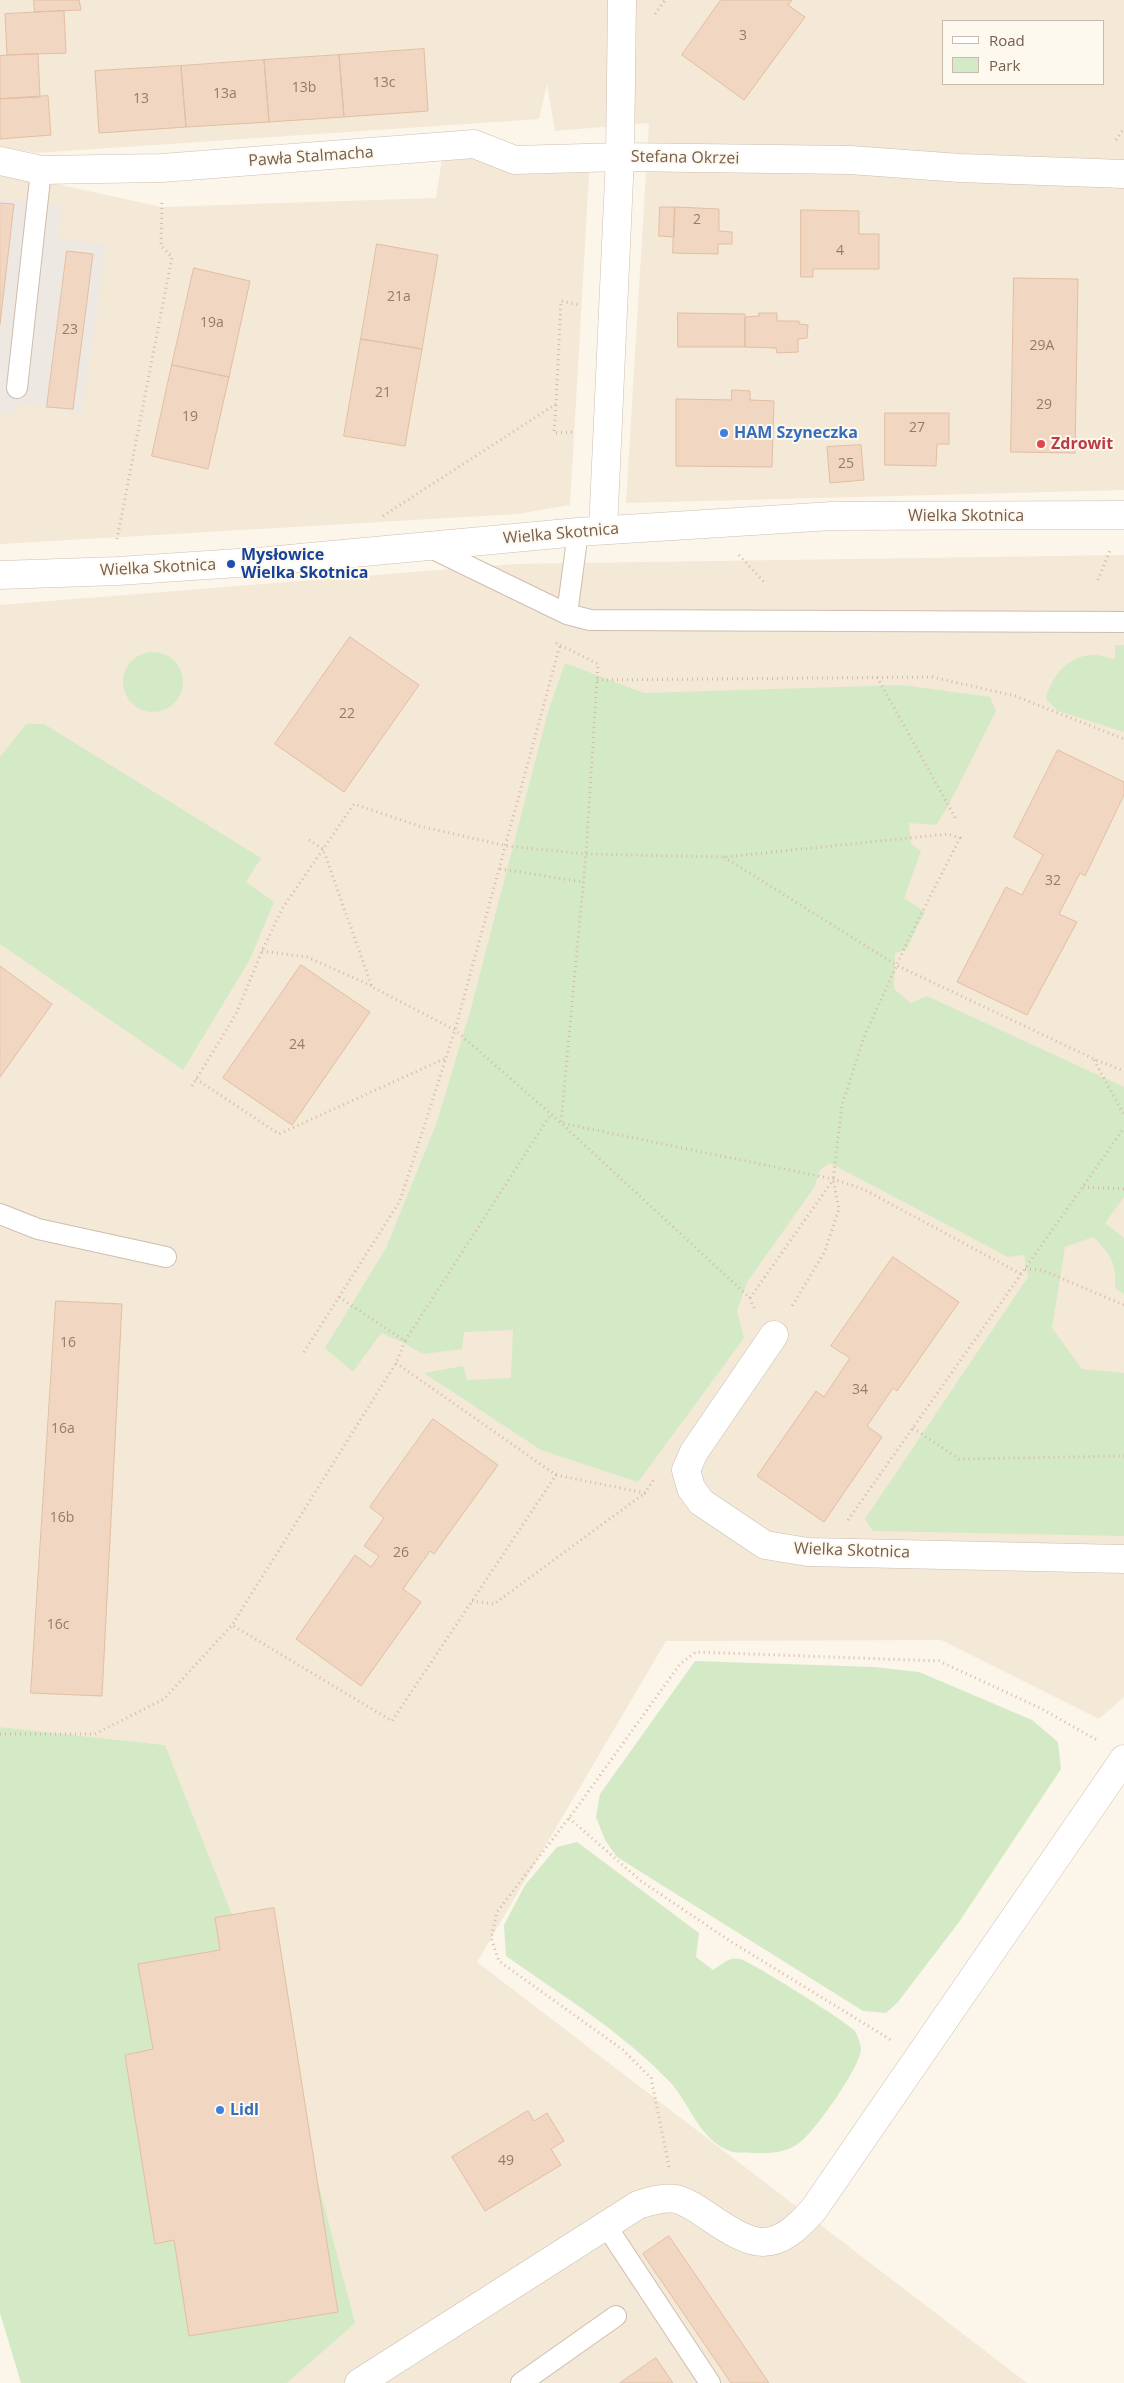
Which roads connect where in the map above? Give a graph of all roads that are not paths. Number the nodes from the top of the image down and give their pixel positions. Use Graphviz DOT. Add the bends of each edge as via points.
graph roads {
  1 [pos="622,0"];
  2 [pos="620,157"];
  3 [pos="0,161"];
  4 [pos="41,170"];
  5 [pos="1124,174"];
  6 [pos="17,388"];
  7 [pos="1124,516"];
  8 [pos="590,531"];
  9 [pos="429,547"];
  10 [pos="0,575"];
  11 [pos="567,614"];
  12 [pos="1124,622"];
  13 [pos="0,1214"];
  14 [pos="166,1257"];
  15 [pos="774,1335"];
  16 [pos="1124,1559"];
  17 [pos="1124,1759"];
  18 [pos="605,2224"];
  19 [pos="616,2316"];
  20 [pos="360,2383"];
  21 [pos="521,2383"];
  22 [pos="710,2383"];
  1 -- 2 [label="street"];
  2 -- 4 [label="street, Pawła Stalmacha" via="515,160 474,144 162,168"];
  2 -- 5 [label="street, Stefana Okrzei" via="850,160"];
  2 -- 8 [label="street, Stefana Okrzei"];
  3 -- 4 [label="street, Pawła Stalmacha"];
  4 -- 6 [label="lane"];
  7 -- 8 [label="street, Wielka Skotnica" via="832,516"];
  8 -- 9 [label="street, Wielka Skotnica"];
  8 -- 11 [label="lane"];
  9 -- 10 [label="street, Wielka Skotnica" via="118,571"];
  9 -- 11 [label="lane"];
  11 -- 12 [label="lane" via="590,620"];
  13 -- 14 [label="lane" via="38,1229"];
  15 -- 16 [label="street, Wielka Skotnica" via="694,1452 686,1470 691,1488 701,1502 765,1545 808,1552"];
  17 -- 18 [label="street" via="814,2209 790,2234 774,2242 755,2242 732,2233 676,2199 659,2199 638,2205"];
  18 -- 20 [label="street"];
  18 -- 22 [label="lane"];
  19 -- 21 [label="lane"];
}
